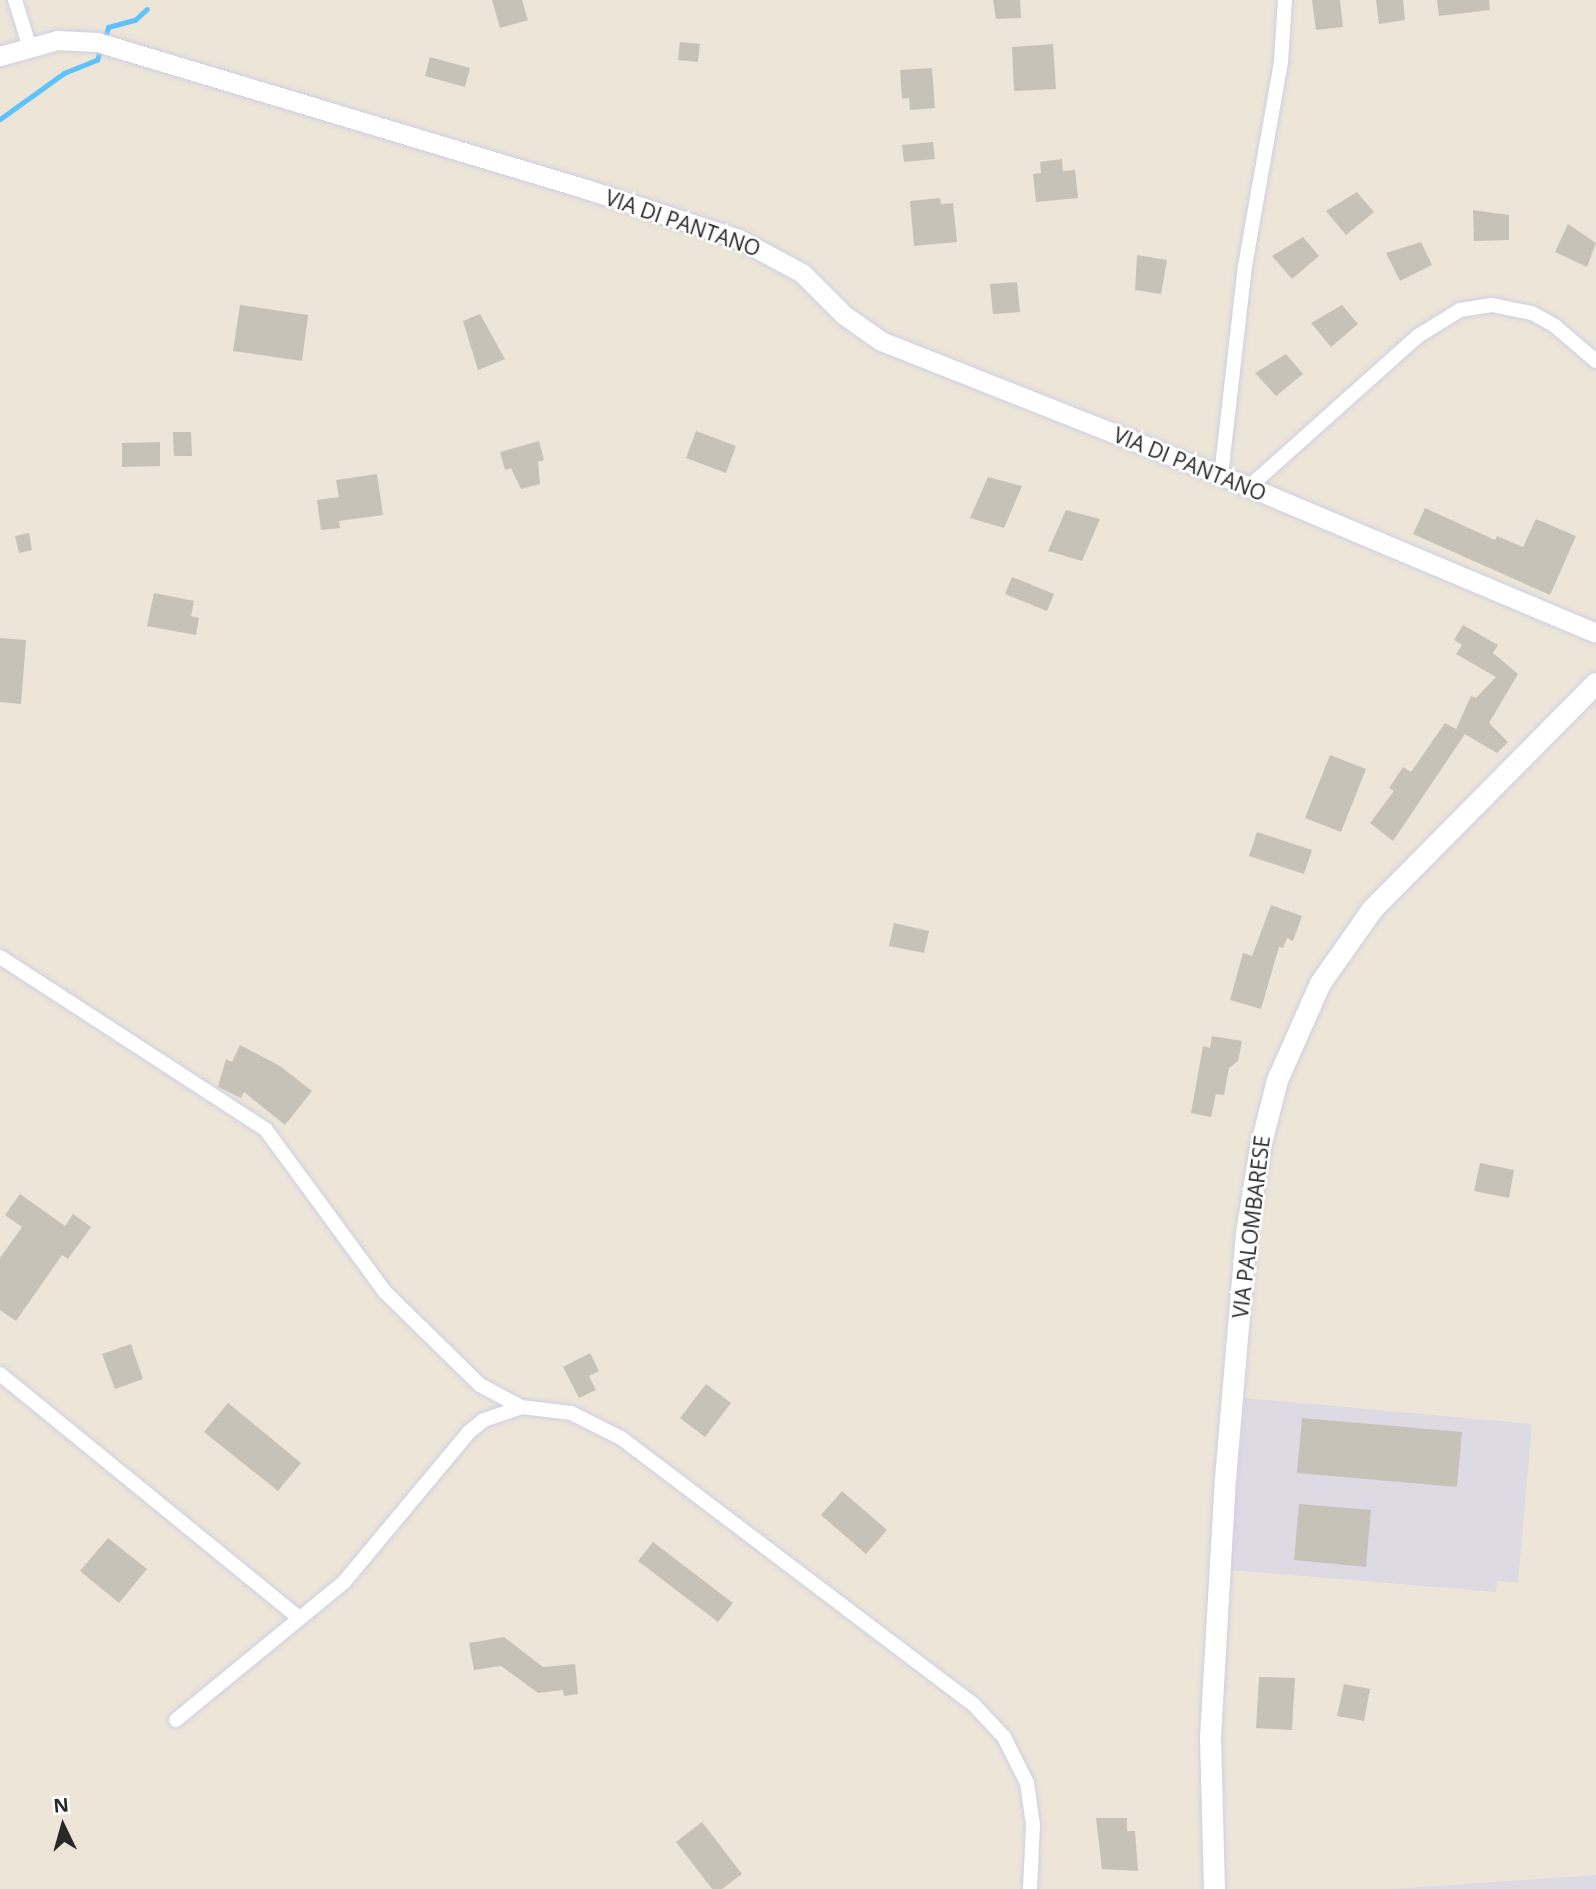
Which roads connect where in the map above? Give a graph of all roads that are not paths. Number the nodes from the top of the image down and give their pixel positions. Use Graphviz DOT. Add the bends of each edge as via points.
graph roads {
  1 [pos="15,0"];
  2 [pos="1285,0"];
  3 [pos="29,45"];
  4 [pos="0,56"];
  5 [pos="1596,361"];
  6 [pos="1221,476"];
  7 [pos="1250,487"];
  8 [pos="1596,633"];
  9 [pos="1596,683"];
  10 [pos="0,957"];
  11 [pos="0,1374"];
  12 [pos="521,1407"];
  13 [pos="299,1618"];
  14 [pos="176,1720"];
  15 [pos="1030,1889"];
  16 [pos="1214,1889"];
  1 -- 3 [label="street"];
  2 -- 6 [label="street" via="1281,62 1259,172"];
  3 -- 4 [label="street, VIA DI PANTANO"];
  3 -- 6 [label="street, VIA DI PANTANO" via="74,39 114,46 569,183 739,240 802,273 876,339"];
  5 -- 7 [label="street" via="1532,313 1492,305 1460,310 1418,336"];
  6 -- 7 [label="street, VIA DI PANTANO"];
  7 -- 8 [label="street, VIA DI PANTANO"];
  9 -- 16 [label="main road, VIA PALOMBARESE" via="1372,909 1320,983 1276,1080 1259,1147 1246,1233 1225,1478 1210,1737"];
  10 -- 12 [label="street" via="259,1125 292,1160 402,1311 480,1385"];
  11 -- 13 [label="street"];
  12 -- 13 [label="street" via="484,1420 468,1432 352,1574"];
  12 -- 15 [label="street" via="571,1413 621,1438 881,1630 981,1711 1004,1737 1027,1783 1033,1825"];
  13 -- 14 [label="street"];
}
